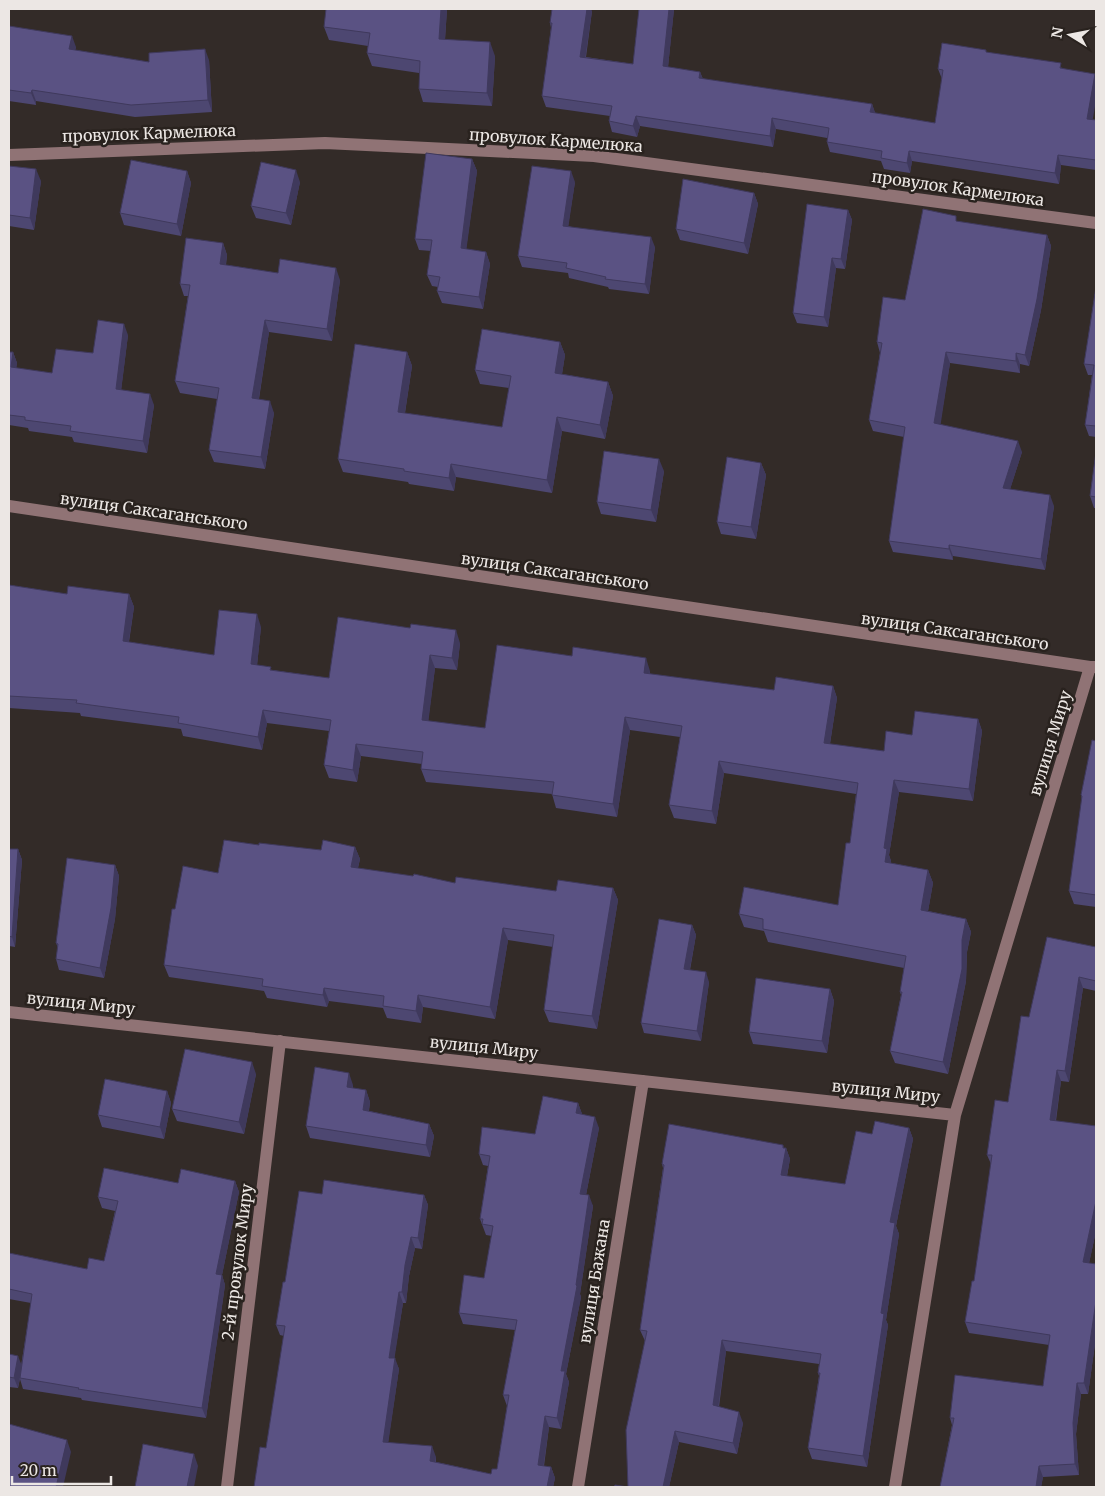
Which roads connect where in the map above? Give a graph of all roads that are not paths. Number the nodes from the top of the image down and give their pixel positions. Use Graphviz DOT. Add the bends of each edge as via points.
graph roads {
  1 [pos="9,155"];
  2 [pos="1096,223"];
  3 [pos="9,506"];
  4 [pos="1093,667"];
  5 [pos="9,1012"];
  6 [pos="280,1042"];
  7 [pos="643,1081"];
  8 [pos="955,1115"];
  9 [pos="227,1487"];
  10 [pos="578,1487"];
  11 [pos="895,1487"];
  1 -- 2 [label="street, провулок Кармелюка" via="325,143 594,156"];
  3 -- 4 [label="street, вулиця Саксаганського"];
  4 -- 8 [label="street, вулиця Миру"];
  5 -- 6 [label="street, вулиця Миру"];
  6 -- 7 [label="street, вулиця Миру"];
  6 -- 9 [label="street, 2-й провулок Миру"];
  7 -- 8 [label="street, вулиця Миру"];
  7 -- 10 [label="street, вулиця Бажана"];
  8 -- 11 [label="street, вулиця Миру"];
}
